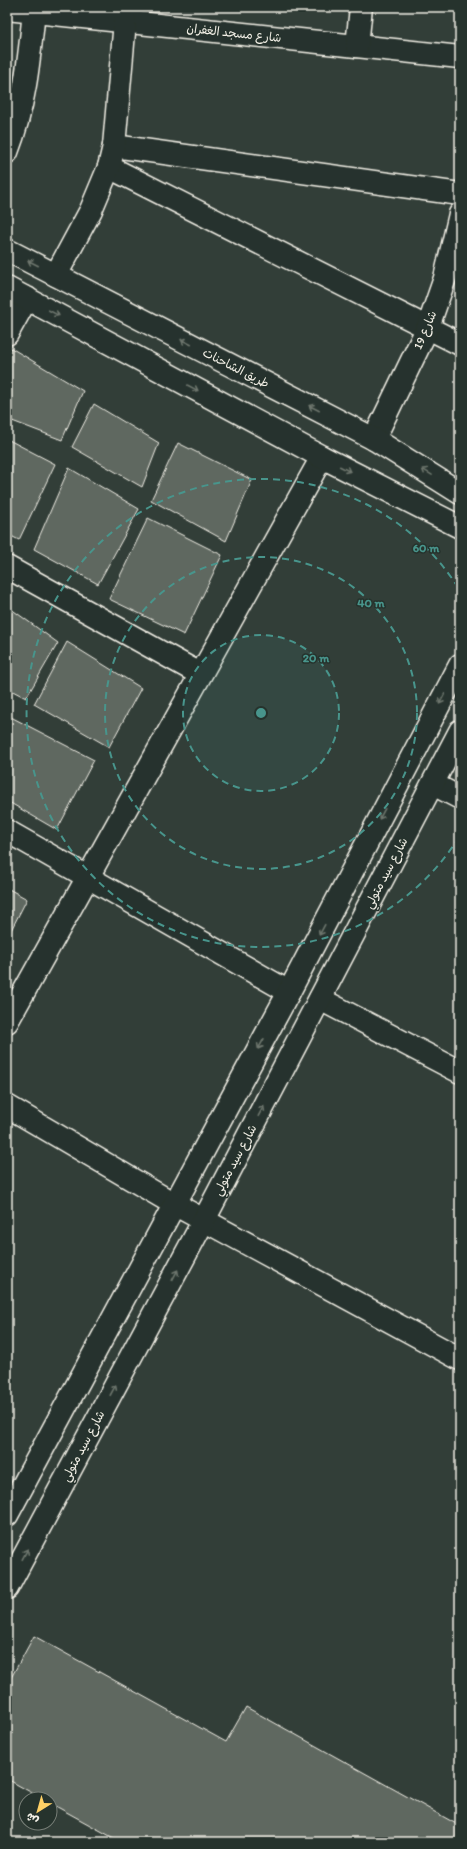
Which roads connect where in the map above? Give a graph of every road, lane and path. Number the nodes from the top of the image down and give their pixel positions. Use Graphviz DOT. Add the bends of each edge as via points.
graph roads {
  1 [pos="362,7"];
  2 [pos="7,9"];
  3 [pos="34,11"];
  4 [pos="97,12"];
  5 [pos="125,21"];
  6 [pos="357,46"];
  7 [pos="460,56"];
  8 [pos="7,152"];
  9 [pos="111,157"];
  10 [pos="460,194"];
  11 [pos="460,214"];
  12 [pos="7,250"];
  13 [pos="56,275"];
  14 [pos="7,288"];
  15 [pos="27,298"];
  16 [pos="428,327"];
  17 [pos="7,334"];
  18 [pos="460,344"];
  19 [pos="374,438"];
  20 [pos="322,457"];
  21 [pos="460,493"];
  22 [pos="460,527"];
  23 [pos="7,567"];
  24 [pos="460,665"];
  25 [pos="200,674"];
  26 [pos="460,731"];
  27 [pos="433,784"];
  28 [pos="460,798"];
  29 [pos="7,831"];
  30 [pos="88,877"];
  31 [pos="289,992"];
  32 [pos="320,999"];
  33 [pos="7,1022"];
  34 [pos="460,1072"];
  35 [pos="7,1106"];
  36 [pos="174,1204"];
  37 [pos="204,1220"];
  38 [pos="460,1359"];
  39 [pos="7,1515"];
  40 [pos="7,1588"];
  1 -- 6 [label="street"];
  2 -- 3 [label="street, شارع مسجد الغفران"];
  3 -- 4 [label="street, شارع مسجد الغفران"];
  3 -- 8 [label="street" via="28,76 16,130"];
  4 -- 5 [label="street, شارع مسجد الغفران"];
  5 -- 6 [label="street, شارع مسجد الغفران"];
  5 -- 9 [label="street"];
  6 -- 7 [label="street, شارع مسجد الغفران"];
  9 -- 10 [label="street"];
  9 -- 13 [label="street" via="91,210"];
  9 -- 16 [label="street"];
  11 -- 16 [label="street, شارع 19" via="445,278"];
  13 -- 12 [label="street, طريق الشاحنات, one-way"];
  19 -- 13 [label="street, طريق الشاحنات, one-way"];
  14 -- 15 [label="street"];
  15 -- 17 [label="street"];
  15 -- 20 [label="street, one-way"];
  16 -- 18 [label="street"];
  16 -- 19 [label="street, شارع 19"];
  21 -- 19 [label="street, طريق الشاحنات, one-way"];
  20 -- 22 [label="street, one-way"];
  20 -- 25 [label="street"];
  23 -- 25 [label="street"];
  24 -- 31 [label="street, one-way"];
  25 -- 30 [label="street"];
  26 -- 27 [label="street, شارع سيد متولي"];
  27 -- 28 [label="street"];
  27 -- 32 [label="street, شارع سيد متولي"];
  29 -- 30 [label="street"];
  30 -- 31 [label="street"];
  30 -- 33 [label="street"];
  31 -- 36 [label="street, one-way"];
  32 -- 34 [label="street"];
  37 -- 32 [label="street, شارع سيد متولي, one-way"];
  35 -- 36 [label="street"];
  36 -- 37 [label="street"];
  36 -- 39 [label="street"];
  37 -- 38 [label="street"];
  40 -- 37 [label="street, شارع سيد متولي, one-way"];
}
